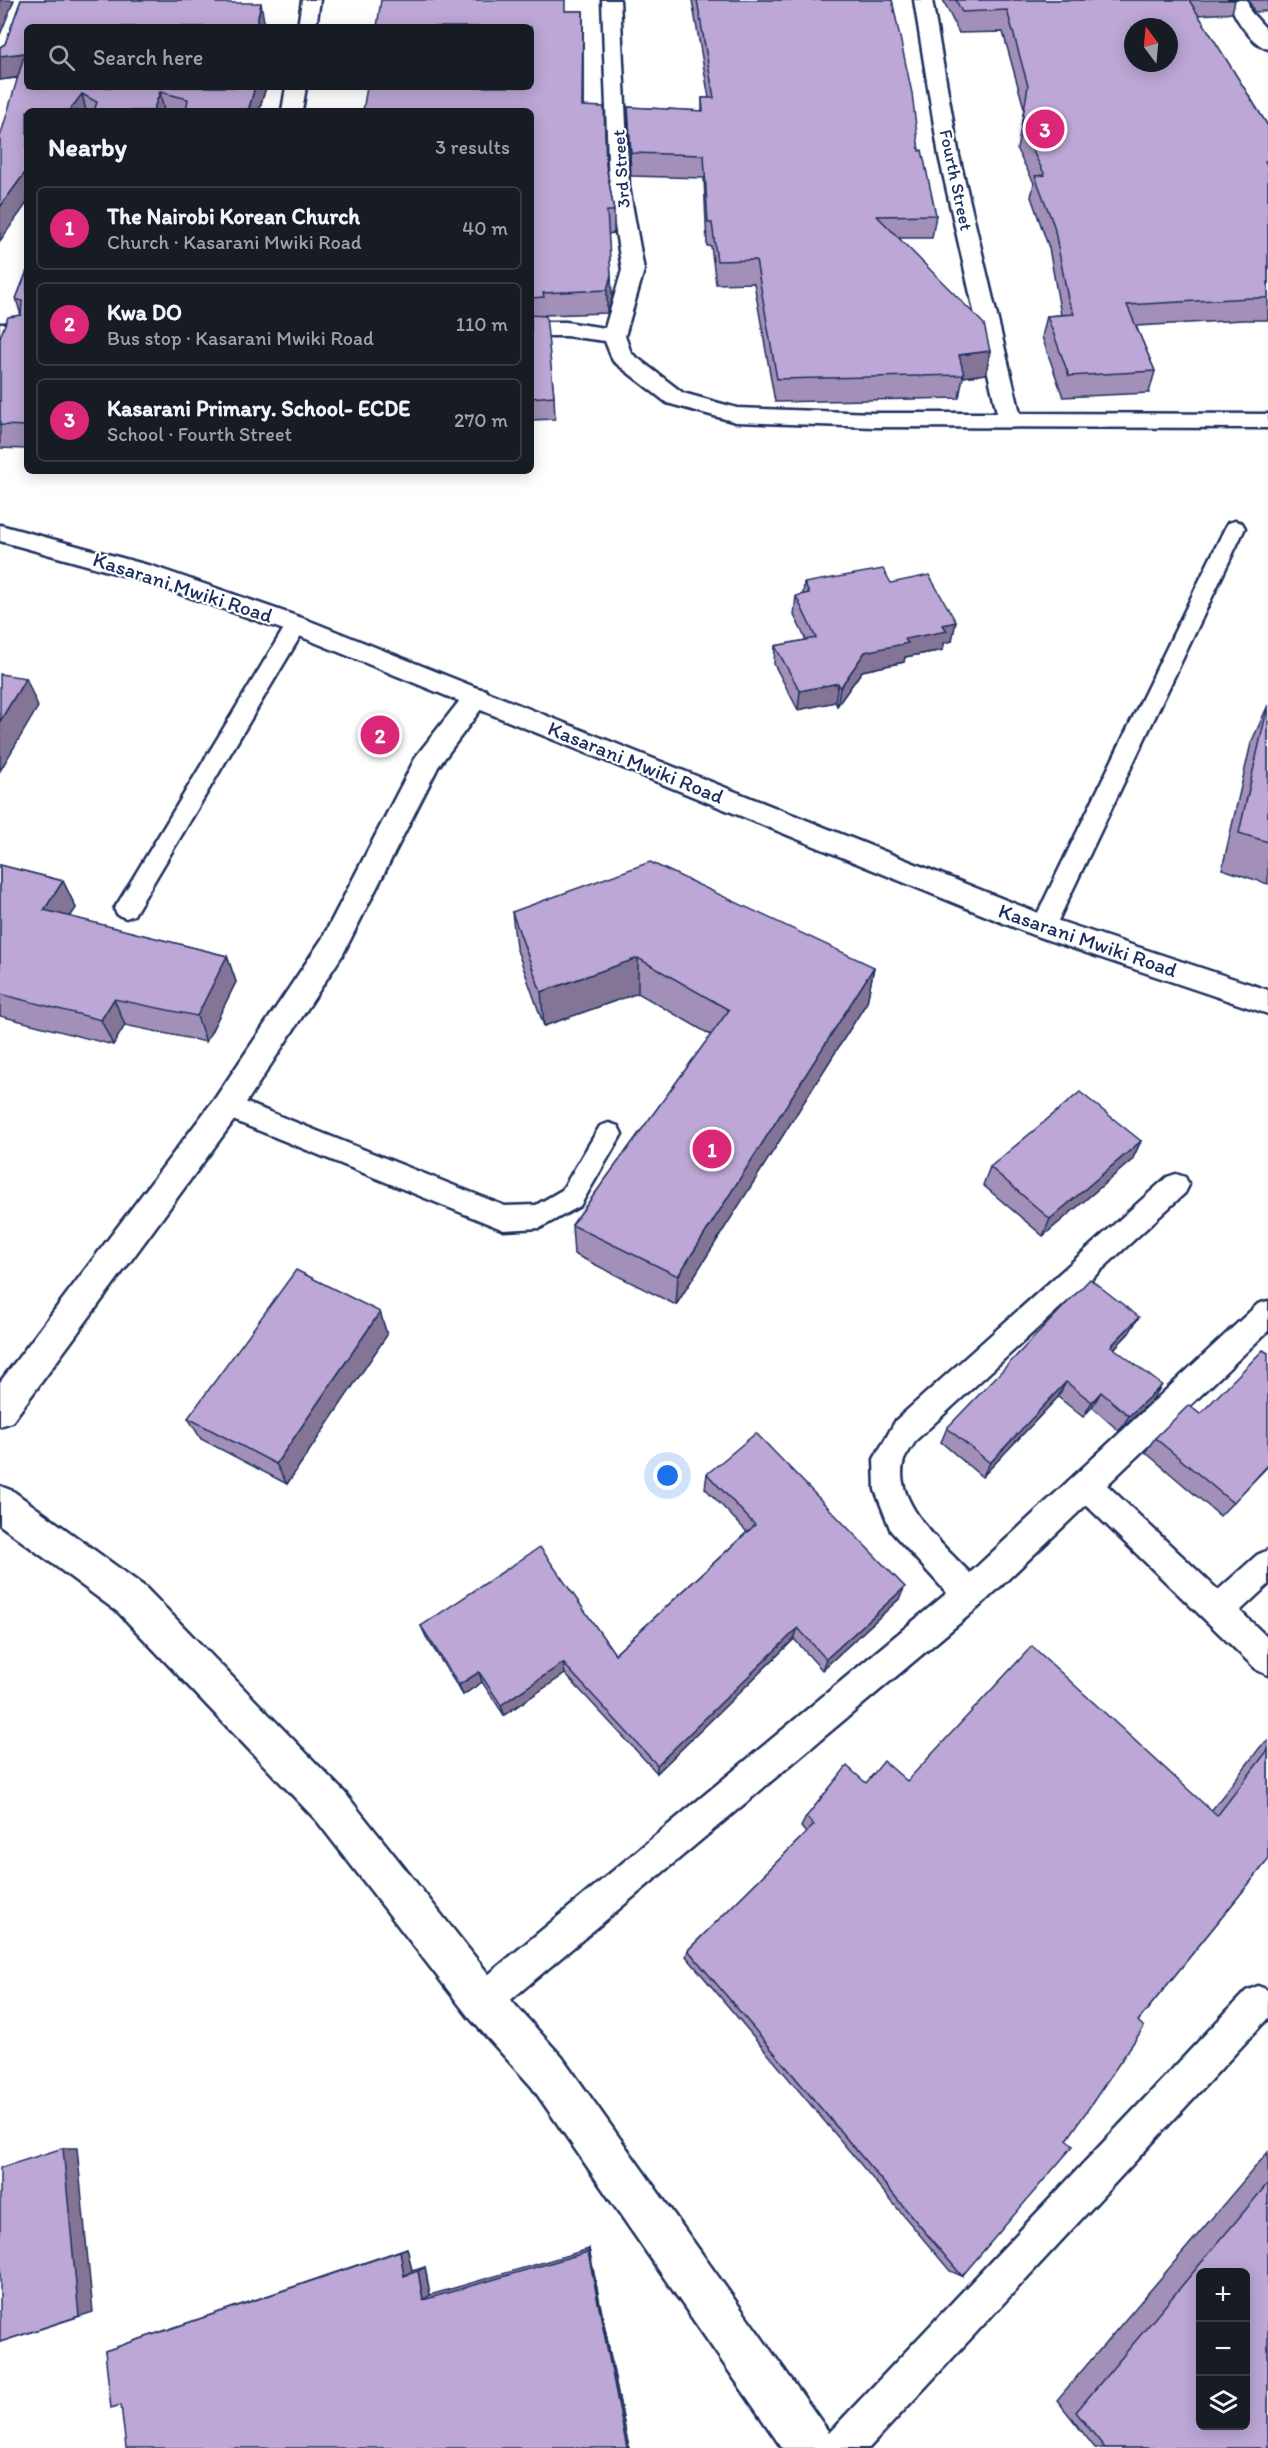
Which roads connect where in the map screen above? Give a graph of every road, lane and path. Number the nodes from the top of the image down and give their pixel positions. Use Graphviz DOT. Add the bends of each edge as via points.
graph roads {
  1 [pos="311,0"];
  2 [pos="611,0"];
  3 [pos="923,0"];
  4 [pos="1238,0"];
  5 [pos="307,24"];
  6 [pos="1268,43"];
  7 [pos="296,90"];
  8 [pos="292,108"];
  9 [pos="534,329"];
  10 [pos="0,331"];
  11 [pos="24,331"];
  12 [pos="614,336"];
  13 [pos="1010,421"];
  14 [pos="1268,421"];
  15 [pos="1236,528"];
  16 [pos="0,533"];
  17 [pos="296,625"];
  18 [pos="477,697"];
  19 [pos="126,909"];
  20 [pos="1043,927"];
  21 [pos="1268,1002"];
  22 [pos="227,1106"];
  23 [pos="609,1134"];
  24 [pos="1176,1185"];
  25 [pos="1268,1313"];
  26 [pos="0,1410"];
  27 [pos="1086,1485"];
  28 [pos="0,1503"];
  29 [pos="1268,1565"];
  30 [pos="969,1595"];
  31 [pos="1218,1611"];
  32 [pos="1268,1659"];
  33 [pos="483,2001"];
  34 [pos="1258,2003"];
  35 [pos="811,2448"];
  36 [pos="842,2448"];
  1 -- 5 [label="street"];
  2 -- 12 [label="street, 3rd Street" via="619,187 633,270"];
  3 -- 13 [label="street, Fourth Street" via="949,156"];
  4 -- 6 [label="street" via="1241,12"];
  7 -- 8 [label="street"];
  9 -- 12 [label="street"];
  10 -- 11 [label="street"];
  12 -- 13 [label="street" via="621,356 675,398 736,415"];
  13 -- 14 [label="street"];
  15 -- 20 [label="lane"];
  16 -- 17 [label="street, Kasarani Mwiki Road" via="146,573"];
  17 -- 18 [label="street, Kasarani Mwiki Road"];
  17 -- 19 [label="lane"];
  18 -- 20 [label="street, Kasarani Mwiki Road"];
  18 -- 22 [label="street" via="427,762 333,946"];
  20 -- 21 [label="street, Kasarani Mwiki Road"];
  22 -- 23 [label="lane" via="504,1218 540,1216 571,1198"];
  22 -- 26 [label="street"];
  24 -- 30 [label="lane" via="906,1430 889,1459 890,1490 902,1521"];
  25 -- 27 [label="lane"];
  27 -- 30 [label="lane"];
  27 -- 31 [label="lane"];
  28 -- 33 [label="street" via="132,1600 331,1807"];
  29 -- 31 [label="lane"];
  30 -- 33 [label="lane"];
  31 -- 32 [label="lane"];
  33 -- 35 [label="street" via="547,2072"];
  34 -- 36 [label="lane"];
}
